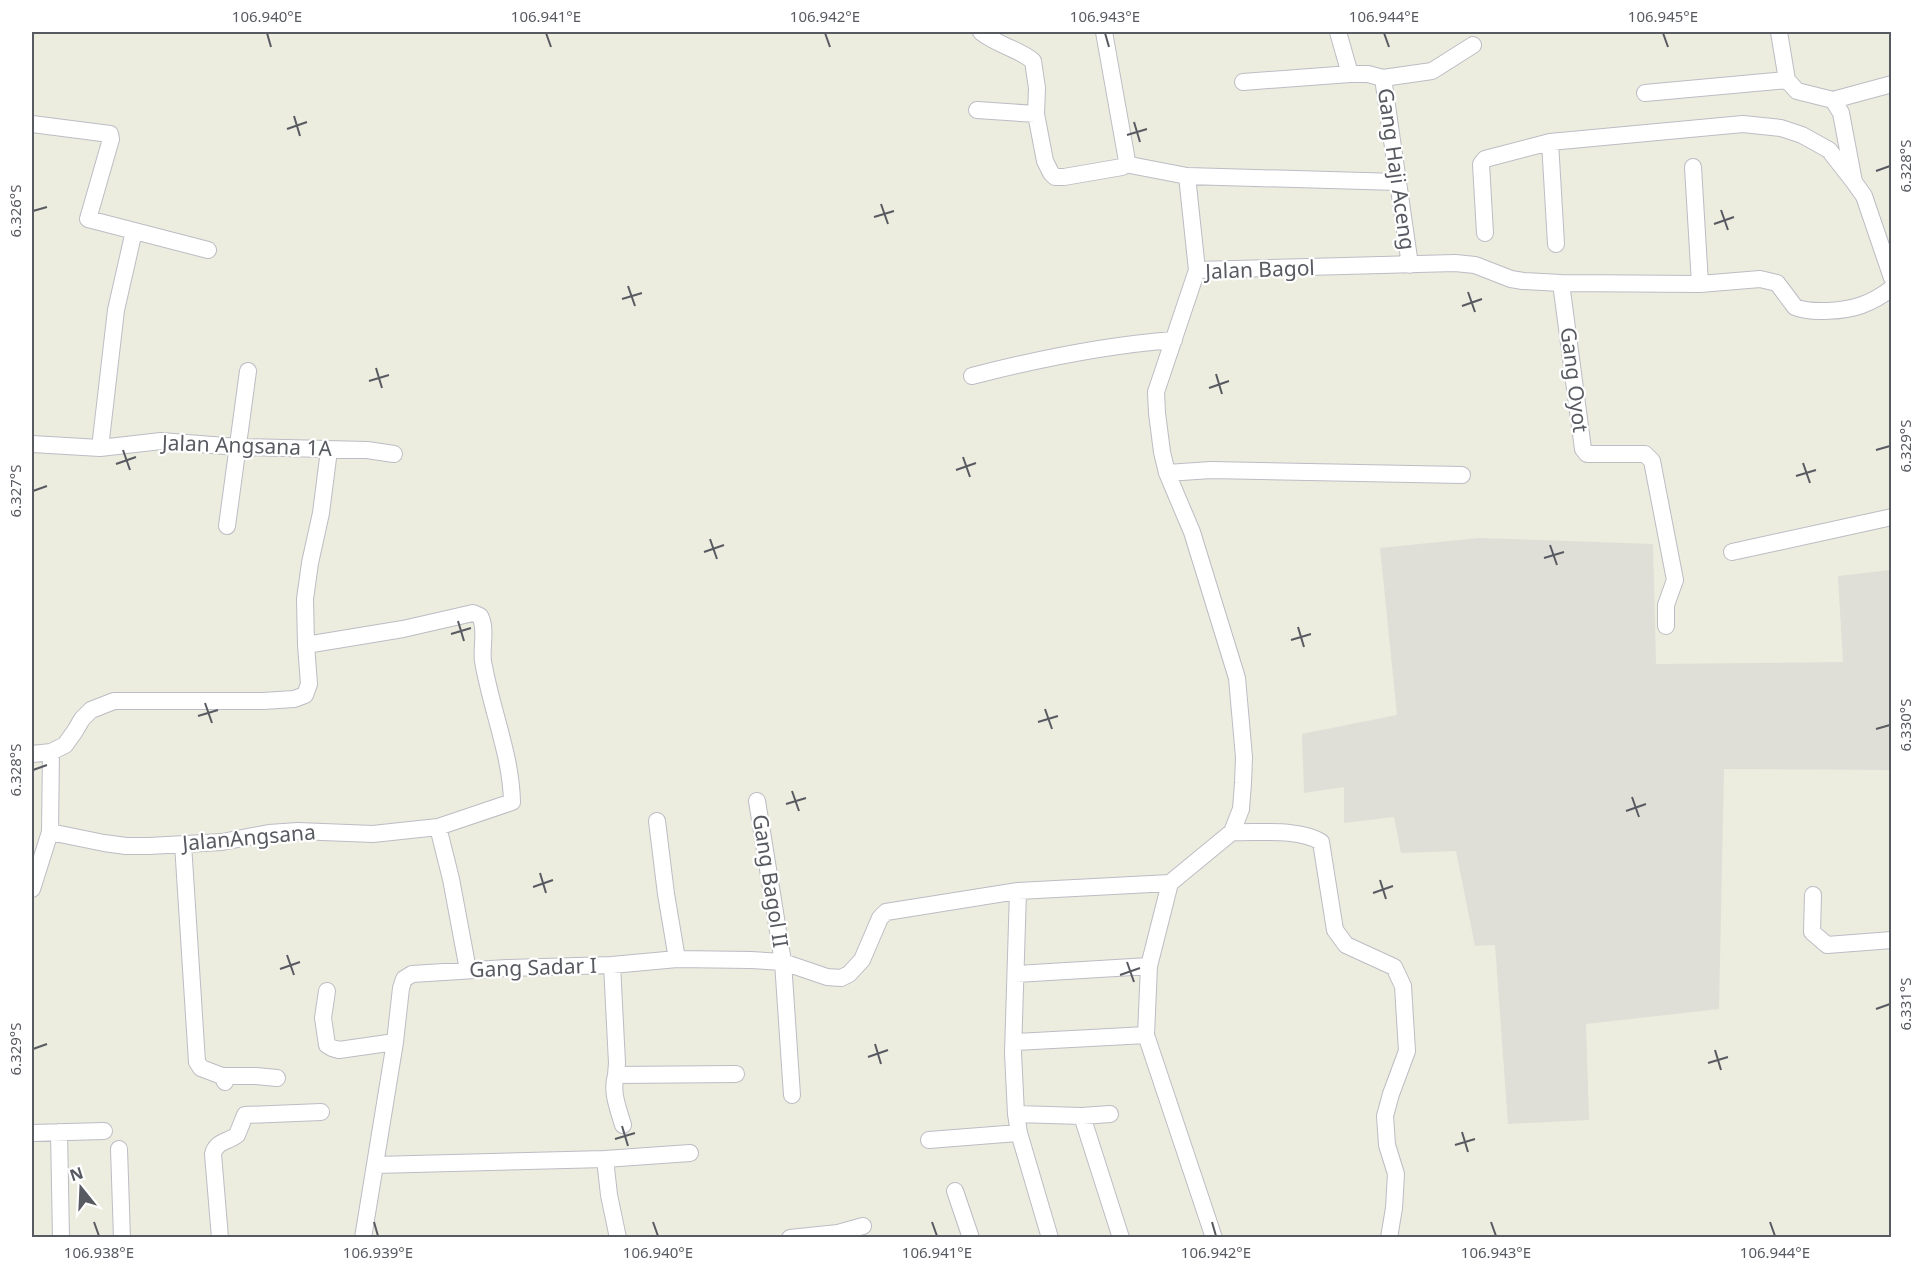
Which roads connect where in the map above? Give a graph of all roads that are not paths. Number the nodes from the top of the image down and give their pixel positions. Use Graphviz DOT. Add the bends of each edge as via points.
graph roads {
  1 [pos="981,32"];
  2 [pos="1104,32"];
  3 [pos="1338,32"];
  4 [pos="1779,32"];
  5 [pos="1473,45"];
  6 [pos="1350,74"];
  7 [pos="1383,78"];
  8 [pos="1787,80"];
  9 [pos="1243,82"];
  10 [pos="1892,84"];
  11 [pos="1646,93"];
  12 [pos="1833,100"];
  13 [pos="977,110"];
  14 [pos="1036,114"];
  15 [pos="32,123"];
  16 [pos="1550,142"];
  17 [pos="1128,163"];
  18 [pos="1693,167"];
  19 [pos="1187,177"];
  20 [pos="1398,182"];
  21 [pos="1854,182"];
  22 [pos="134,231"];
  23 [pos="1485,233"];
  24 [pos="1556,244"];
  25 [pos="208,250"];
  26 [pos="1410,265"];
  27 [pos="1197,270"];
  28 [pos="1892,278"];
  29 [pos="1561,283"];
  30 [pos="1700,284"];
  31 [pos="1892,288"];
  32 [pos="1174,340"];
  33 [pos="248,371"];
  34 [pos="972,376"];
  35 [pos="32,444"];
  36 [pos="238,447"];
  37 [pos="100,448"];
  38 [pos="329,450"];
  39 [pos="394,454"];
  40 [pos="1167,473"];
  41 [pos="1462,475"];
  42 [pos="1892,517"];
  43 [pos="227,526"];
  44 [pos="1732,552"];
  45 [pos="1666,626"];
  46 [pos="306,645"];
  47 [pos="51,753"];
  48 [pos="32,754"];
  49 [pos="757,801"];
  50 [pos="657,821"];
  51 [pos="438,827"];
  52 [pos="50,832"];
  53 [pos="1232,832"];
  54 [pos="183,844"];
  55 [pos="1170,884"];
  56 [pos="32,889"];
  57 [pos="1018,891"];
  58 [pos="1813,895"];
  59 [pos="1892,940"];
  60 [pos="677,959"];
  61 [pos="783,962"];
  62 [pos="612,964"];
  63 [pos="1149,966"];
  64 [pos="468,970"];
  65 [pos="1016,974"];
  66 [pos="327,991"];
  67 [pos="1146,1035"];
  68 [pos="395,1042"];
  69 [pos="1015,1042"];
  70 [pos="736,1074"];
  71 [pos="616,1075"];
  72 [pos="277,1078"];
  73 [pos="792,1095"];
  74 [pos="321,1112"];
  75 [pos="1016,1114"];
  76 [pos="1110,1114"];
  77 [pos="1082,1116"];
  78 [pos="623,1125"];
  79 [pos="104,1131"];
  80 [pos="59,1132"];
  81 [pos="32,1133"];
  82 [pos="1019,1133"];
  83 [pos="929,1140"];
  84 [pos="119,1149"];
  85 [pos="690,1153"];
  86 [pos="604,1159"];
  87 [pos="375,1165"];
  88 [pos="955,1191"];
  89 [pos="863,1226"];
  90 [pos="793,1237"];
  91 [pos="62,1238"];
  92 [pos="122,1238"];
  93 [pos="220,1238"];
  94 [pos="363,1238"];
  95 [pos="618,1238"];
  96 [pos="971,1238"];
  97 [pos="1050,1238"];
  98 [pos="1121,1238"];
  99 [pos="1214,1238"];
  100 [pos="1389,1238"];
  1 -- 14 [label="street" via="1030,58 1036,75"];
  2 -- 17 [label="street"];
  3 -- 6 [label="street, Gang Haji Aceng"];
  4 -- 8 [label="street"];
  5 -- 7 [label="street" via="1432,71"];
  6 -- 7 [label="street, Gang Haji Aceng"];
  6 -- 9 [label="street"];
  7 -- 20 [label="street, Gang Haji Aceng"];
  8 -- 11 [label="street"];
  8 -- 12 [label="street" via="1797,90"];
  10 -- 12 [label="street"];
  12 -- 21 [label="street" via="1841,113"];
  13 -- 14 [label="street"];
  14 -- 17 [label="street" via="1047,167 1055,177 1103,171"];
  15 -- 22 [label="street" via="110,134 88,219"];
  16 -- 21 [label="street" via="1743,124 1781,128 1829,150"];
  16 -- 23 [label="street" via="1485,159 1481,164"];
  16 -- 24 [label="street"];
  17 -- 19 [label="street"];
  18 -- 30 [label="street"];
  19 -- 20 [label="street"];
  19 -- 27 [label="street"];
  20 -- 26 [label="street, Gang Haji Aceng"];
  21 -- 28 [label="street" via="1864,196"];
  22 -- 25 [label="street"];
  22 -- 37 [label="street" via="116,310"];
  26 -- 27 [label="street, Jalan Bagol"];
  26 -- 29 [label="street, Jalan Bagol" via="1465,263 1511,279"];
  27 -- 32 [label="street, Jalan Bagol"];
  29 -- 30 [label="street, Jalan Bagol"];
  29 -- 45 [label="street, Gang Oyot" via="1582,450 1587,454 1645,454 1652,461 1675,580 1665,605"];
  30 -- 31 [label="street, Jalan Bagol" via="1770,280 1783,288 1795,308 1812,311 1862,305"];
  32 -- 34 [label="street" via="1086,351"];
  32 -- 40 [label="street, Jalan Bagol" via="1156,392"];
  33 -- 36 [label="street"];
  35 -- 37 [label="street, Jalan Angsana 1A"];
  36 -- 37 [label="street, Jalan Angsana 1A" via="161,441"];
  36 -- 38 [label="street, Jalan Angsana 1A"];
  36 -- 43 [label="street"];
  38 -- 39 [label="street, Jalan Angsana 1A"];
  38 -- 46 [label="street" via="305,599"];
  40 -- 41 [label="street" via="1211,470"];
  40 -- 53 [label="street, Jalan Bagol" via="1192,532 1237,678 1244,783 1241,809"];
  42 -- 44 [label="street"];
  46 -- 47 [label="street" via="309,684 304,695 263,701 114,701 91,710 64,745"];
  46 -- 51 [label="street, JalanAngsana" via="403,630 474,613 480,616 483,660 508,766 512,802"];
  47 -- 48 [label="street"];
  47 -- 52 [label="street"];
  49 -- 61 [label="street, Gang Bagol II"];
  50 -- 60 [label="street"];
  51 -- 54 [label="street, JalanAngsana" via="373,834 269,833"];
  51 -- 64 [label="street"];
  52 -- 54 [label="street, JalanAngsana" via="126,846"];
  52 -- 56 [label="street"];
  53 -- 55 [label="street"];
  53 -- 100 [label="street" via="1297,834 1321,842 1335,930 1346,945 1394,967 1400,977 1407,1051 1385,1116 1387,1145 1396,1174"];
  54 -- 72 [label="street" via="197,1062 223,1079"];
  55 -- 57 [label="street"];
  55 -- 63 [label="street"];
  57 -- 61 [label="street, Gang Sadar I" via="894,911 880,918 862,960 841,978 826,977"];
  57 -- 65 [label="street"];
  58 -- 59 [label="street" via="1812,932 1827,945"];
  60 -- 61 [label="street, Gang Sadar I"];
  60 -- 62 [label="street, Gang Sadar I"];
  61 -- 73 [label="street, Gang Bagol II"];
  62 -- 64 [label="street, Gang Sadar I"];
  62 -- 71 [label="street"];
  63 -- 65 [label="street"];
  63 -- 67 [label="street"];
  64 -- 68 [label="street, Gang Sadar I" via="412,974 404,979"];
  65 -- 69 [label="street"];
  66 -- 68 [label="street" via="323,1018 327,1045 339,1050"];
  67 -- 69 [label="street"];
  67 -- 99 [label="street"];
  68 -- 87 [label="street, Gang Sadar I"];
  69 -- 75 [label="street"];
  70 -- 71 [label="street"];
  71 -- 78 [label="street" via="615,1100"];
  74 -- 93 [label="street" via="245,1115 237,1135 214,1149"];
  75 -- 77 [label="street"];
  75 -- 82 [label="street"];
  76 -- 77 [label="street"];
  77 -- 98 [label="street"];
  79 -- 80 [label="street"];
  80 -- 81 [label="street"];
  80 -- 91 [label="street"];
  82 -- 83 [label="street"];
  82 -- 97 [label="street"];
  84 -- 92 [label="street"];
  85 -- 86 [label="street"];
  86 -- 87 [label="street"];
  86 -- 95 [label="street"];
  87 -- 94 [label="street, Gang Sadar I"];
  88 -- 96 [label="street"];
  89 -- 90 [label="street" via="838,1233"];
}
